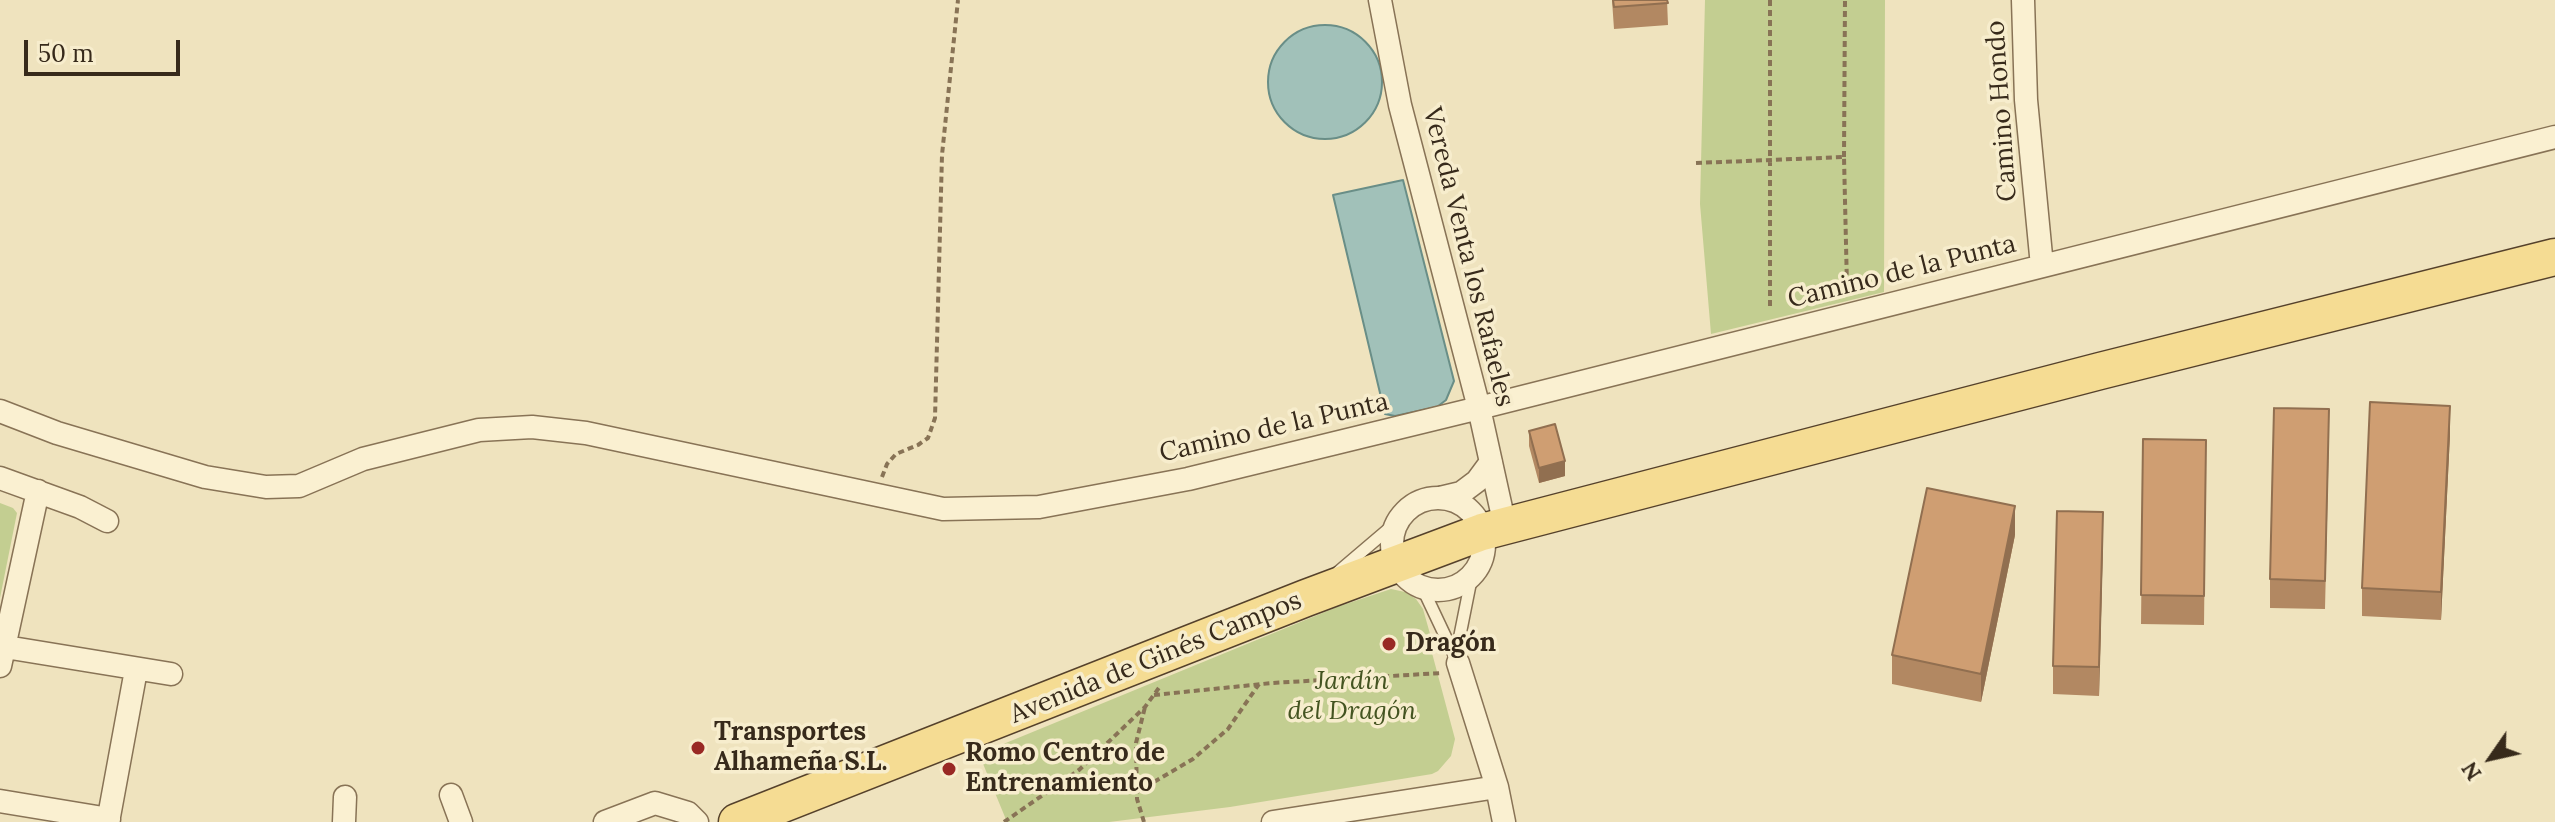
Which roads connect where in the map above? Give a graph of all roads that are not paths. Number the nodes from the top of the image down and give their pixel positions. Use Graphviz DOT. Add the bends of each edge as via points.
graph roads {
  1 [pos="1380,0"];
  2 [pos="2023,0"];
  3 [pos="2555,137"];
  4 [pos="2555,257"];
  5 [pos="2042,266"];
  6 [pos="1479,408"];
  7 [pos="0,411"];
  8 [pos="1491,462"];
  9 [pos="0,478"];
  10 [pos="38,491"];
  11 [pos="1440,498"];
  12 [pos="107,521"];
  13 [pos="1398,521"];
  14 [pos="1494,529"];
  15 [pos="1396,563"];
  16 [pos="1472,575"];
  17 [pos="1422,587"];
  18 [pos="1306,598"];
  19 [pos="1,653"];
  20 [pos="1459,667"];
  21 [pos="136,670"];
  22 [pos="171,674"];
  23 [pos="1497,787"];
  24 [pos="451,795"];
  25 [pos="345,797"];
  26 [pos="0,801"];
  27 [pos="108,821"];
  28 [pos="344,822"];
  29 [pos="461,822"];
  30 [pos="605,822"];
  31 [pos="697,822"];
  32 [pos="737,822"];
  33 [pos="1273,822"];
  34 [pos="1504,822"];
  1 -- 6 [label="street, Vereda Venta los Rafaeles" via="1400,105"];
  2 -- 5 [label="street, Camino Hondo" via="2026,100"];
  3 -- 5 [label="street, Camino de la Punta"];
  4 -- 14 [label="main road, Avenida de Ginés Campos"];
  5 -- 6 [label="street, Camino de la Punta"];
  6 -- 7 [label="street, Camino de la Punta" via="1188,479 1039,507 943,509 586,433 532,427 479,430 363,459 299,486 266,487 205,477"];
  6 -- 8 [label="street, Vereda Venta los Rafaeles"];
  8 -- 11 [label="street" via="1461,493"];
  8 -- 14 [label="street, Vereda Venta los Rafaeles"];
  9 -- 10 [label="street"];
  10 -- 12 [label="street"];
  10 -- 19 [label="street"];
  11 -- 13 [label="street" via="1409,508"];
  11 -- 14 [label="street" via="1454,501"];
  13 -- 15 [label="street" via="1392,549"];
  13 -- 18 [label="lane"];
  14 -- 15 [label="main road, Avenida de Ginés Campos"];
  14 -- 16 [label="street"];
  15 -- 17 [label="street" via="1404,576"];
  15 -- 18 [label="main road, Avenida de Ginés Campos"];
  16 -- 17 [label="street" via="1446,590"];
  16 -- 20 [label="lane"];
  17 -- 20 [label="lane"];
  18 -- 32 [label="main road, Avenida de Ginés Campos"];
  19 -- 21 [label="street"];
  20 -- 23 [label="street"];
  21 -- 22 [label="street"];
  21 -- 27 [label="street"];
  23 -- 33 [label="street"];
  23 -- 34 [label="street"];
  24 -- 29 [label="street"];
  25 -- 28 [label="street"];
  26 -- 27 [label="street"];
  30 -- 31 [label="street" via="655,803 688,813"];
}
